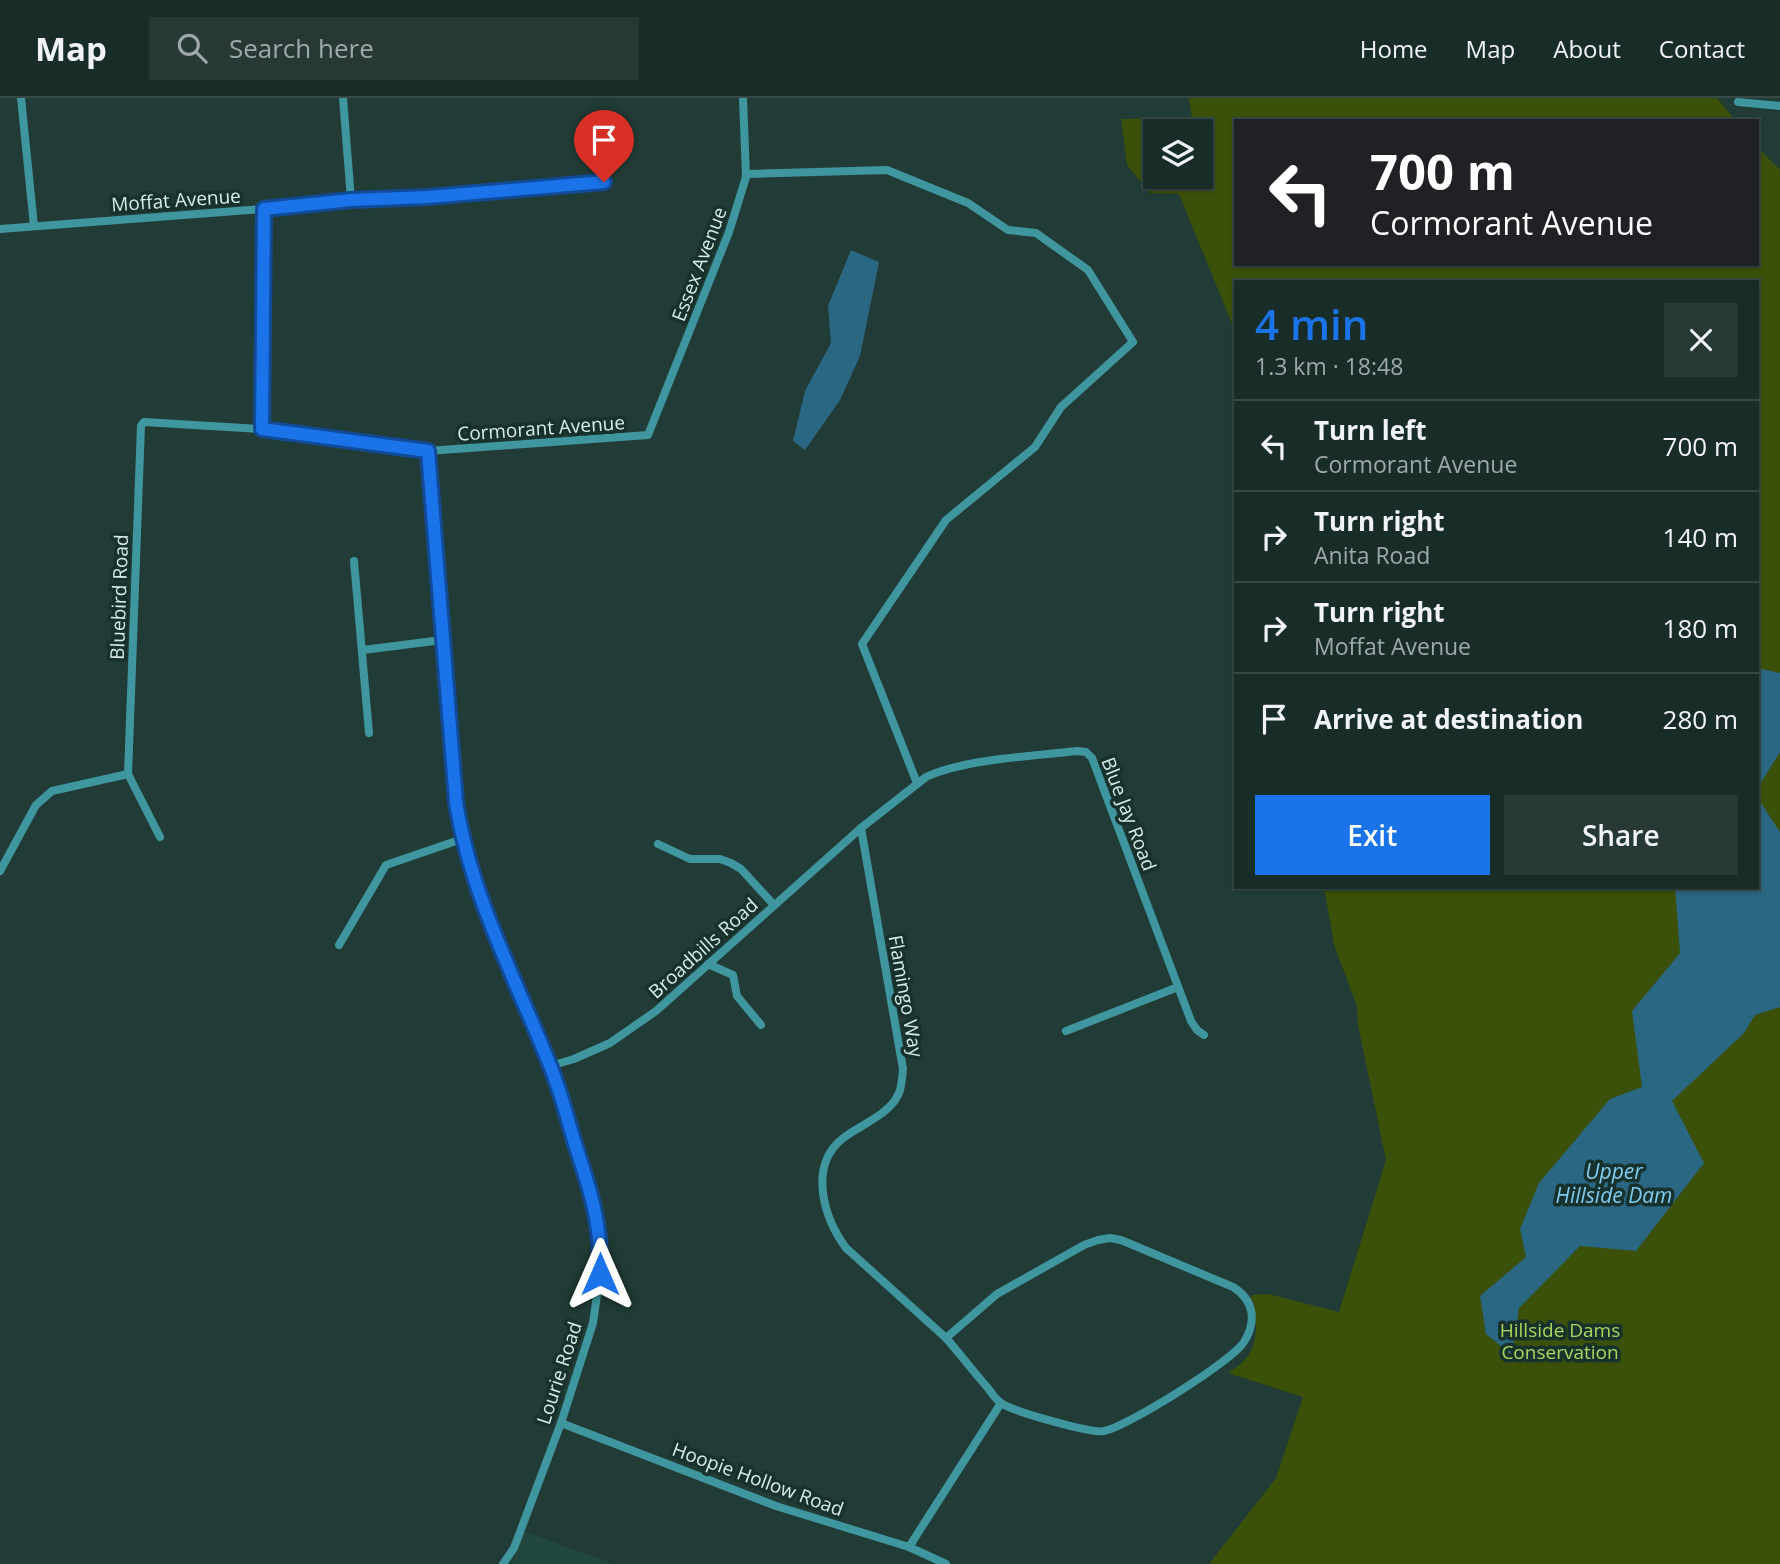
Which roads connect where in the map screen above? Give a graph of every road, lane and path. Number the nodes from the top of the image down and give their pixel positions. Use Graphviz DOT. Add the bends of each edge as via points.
graph roads {
  1 [pos="21,98"];
  2 [pos="343,98"];
  3 [pos="743,98"];
  4 [pos="1738,102"];
  5 [pos="1780,106"];
  6 [pos="746,174"];
  7 [pos="604,182"];
  8 [pos="351,200"];
  9 [pos="264,209"];
  10 [pos="34,226"];
  11 [pos="0,229"];
  12 [pos="144,422"];
  13 [pos="262,429"];
  14 [pos="648,435"];
  15 [pos="428,451"];
  16 [pos="354,561"];
  17 [pos="442,640"];
  18 [pos="363,650"];
  19 [pos="369,733"];
  20 [pos="128,774"];
  21 [pos="916,783"];
  22 [pos="861,828"];
  23 [pos="160,837"];
  24 [pos="462,839"];
  25 [pos="658,844"];
  26 [pos="0,870"];
  27 [pos="774,905"];
  28 [pos="340,945"];
  29 [pos="708,964"];
  30 [pos="1178,986"];
  31 [pos="761,1025"];
  32 [pos="1066,1031"];
  33 [pos="1204,1035"];
  34 [pos="550,1066"];
  35 [pos="946,1338"];
  36 [pos="1001,1403"];
  37 [pos="561,1423"];
  38 [pos="909,1547"];
  39 [pos="503,1564"];
  40 [pos="946,1564"];
  1 -- 10 [label="street"];
  2 -- 8 [label="street"];
  3 -- 6 [label="street, Essex Avenue"];
  4 -- 5 [label="street"];
  6 -- 14 [label="street, Essex Avenue" via="729,232"];
  6 -- 21 [label="street" via="887,170 968,203 1008,230 1035,233 1088,270 1133,342 1061,407 1035,447 946,520 862,644"];
  7 -- 8 [label="street, Moffat Avenue"];
  8 -- 9 [label="street, Moffat Avenue"];
  9 -- 10 [label="street, Moffat Avenue"];
  9 -- 13 [label="street"];
  10 -- 11 [label="street, Moffat Avenue"];
  12 -- 13 [label="street, Cormorant Avenue"];
  12 -- 20 [label="street, Bluebird Road"];
  13 -- 15 [label="street, Cormorant Avenue"];
  14 -- 15 [label="street, Cormorant Avenue"];
  15 -- 17 [label="street, Lourie Road"];
  16 -- 18 [label="street"];
  17 -- 18 [label="street"];
  17 -- 24 [label="street, Lourie Road"];
  18 -- 19 [label="street"];
  20 -- 23 [label="street"];
  20 -- 26 [label="street" via="43,797"];
  21 -- 22 [label="street, Blue Jay Road"];
  21 -- 30 [label="street, Blue Jay Road" via="936,772 984,762 1077,751 1089,755"];
  22 -- 27 [label="street, Broadbills Road"];
  22 -- 35 [label="street, Flamingo Way" via="902,1081 894,1101 840,1140 826,1163 822,1190 834,1232 846,1248"];
  24 -- 28 [label="street" via="386,865"];
  24 -- 34 [label="street, Lourie Road" via="499,945"];
  25 -- 27 [label="street" via="690,859 731,863"];
  27 -- 29 [label="street, Broadbills Road"];
  29 -- 31 [label="street" via="733,975 737,996"];
  29 -- 34 [label="street, Broadbills Road" via="629,1032"];
  30 -- 32 [label="street"];
  30 -- 33 [label="street, Blue Jay Road" via="1191,1021"];
  34 -- 37 [label="street, Lourie Road" via="595,1205 600,1252 593,1323"];
  35 -- 36 [label="street, Flamingo Way"];
  35 -- 36 [label="street" via="997,1294 1098,1240 1121,1240 1233,1287 1250,1302 1252,1321 1235,1353 1172,1396 1113,1428 1097,1432 1079,1428"];
  36 -- 38 [label="street"];
  37 -- 38 [label="street, Hoopie Hollow Road" via="776,1506"];
  37 -- 39 [label="street, Lourie Road" via="514,1548"];
  38 -- 40 [label="street, Hoopie Hollow Road"];
}
